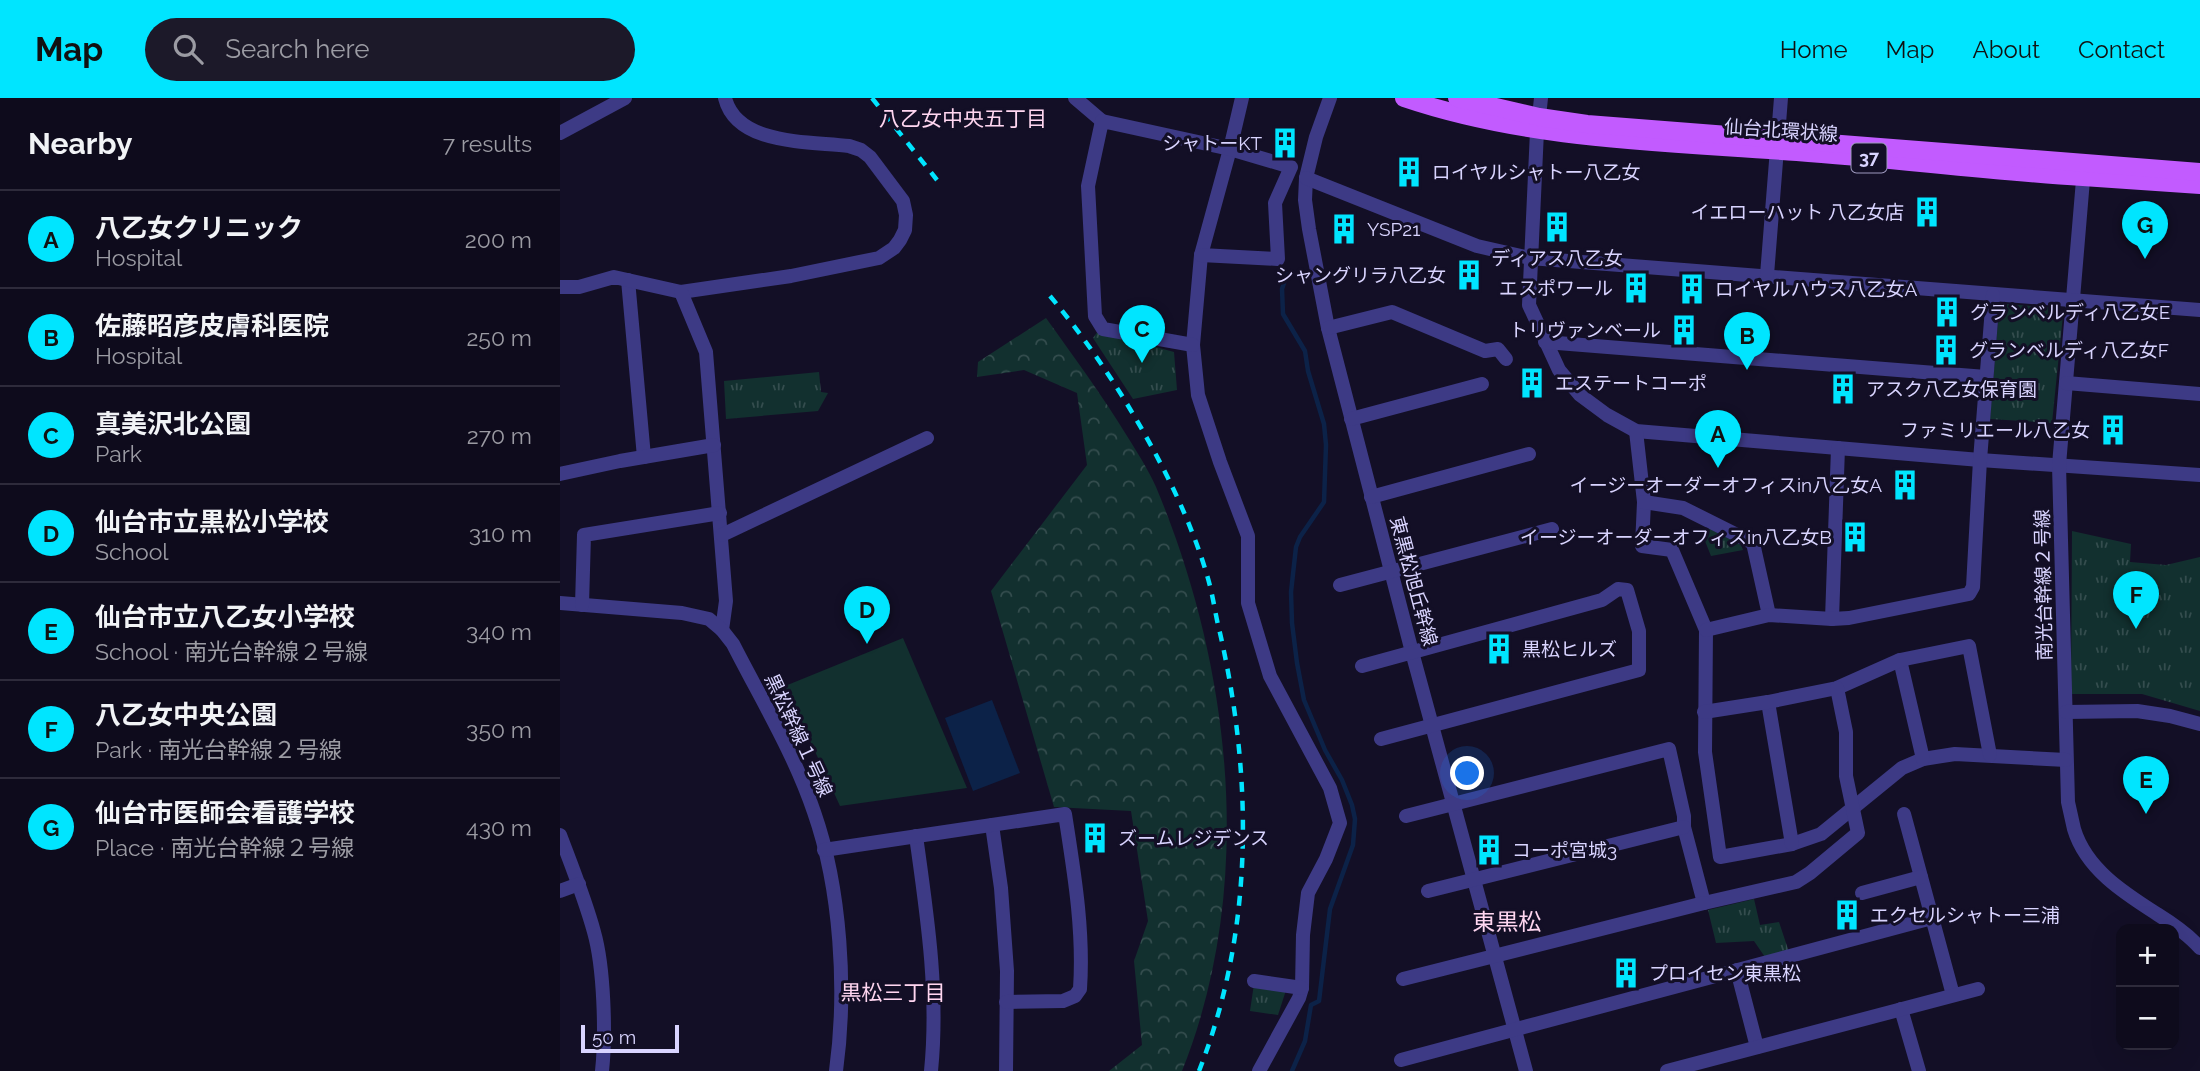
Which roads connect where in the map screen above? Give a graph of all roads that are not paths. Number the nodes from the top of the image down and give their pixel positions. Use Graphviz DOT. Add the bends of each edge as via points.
graph roads {
  1 [pos="625,98"];
  2 [pos="725,98"];
  3 [pos="1075,98"];
  4 [pos="1242,98"];
  5 [pos="1330,98"];
  6 [pos="1404,98"];
  7 [pos="1457,98"];
  8 [pos="1541,98"];
  9 [pos="1781,98"];
  10 [pos="1102,121"];
  11 [pos="1538,124"];
  12 [pos="560,133"];
  13 [pos="1777,145"];
  14 [pos="1230,149"];
  15 [pos="2084,170"];
  16 [pos="2200,172"];
  17 [pos="1306,178"];
  18 [pos="2200,185"];
  19 [pos="1201,255"];
  20 [pos="1530,258"];
  21 [pos="1767,275"];
  22 [pos="628,280"];
  23 [pos="560,287"];
  24 [pos="681,292"];
  25 [pos="1993,295"];
  26 [pos="2073,300"];
  27 [pos="2200,310"];
  28 [pos="1328,328"];
  29 [pos="1545,342"];
  30 [pos="1193,345"];
  31 [pos="1506,359"];
  32 [pos="1986,377"];
  33 [pos="2066,383"];
  34 [pos="1482,384"];
  35 [pos="2200,394"];
  36 [pos="1351,419"];
  37 [pos="1636,430"];
  38 [pos="927,438"];
  39 [pos="714,445"];
  40 [pos="1838,448"];
  41 [pos="1529,454"];
  42 [pos="644,457"];
  43 [pos="1980,460"];
  44 [pos="2059,465"];
  45 [pos="560,474"];
  46 [pos="2200,475"];
  47 [pos="1371,496"];
  48 [pos="1644,502"];
  49 [pos="720,513"];
  50 [pos="1552,529"];
  51 [pos="722,535"];
  52 [pos="1391,572"];
  53 [pos="1340,585"];
  54 [pos="560,603"];
  55 [pos="582,605"];
  56 [pos="1769,615"];
  57 [pos="1832,619"];
  58 [pos="722,629"];
  59 [pos="1706,630"];
  60 [pos="1412,652"];
  61 [pos="1900,660"];
  62 [pos="1362,666"];
  63 [pos="1837,688"];
  64 [pos="1769,702"];
  65 [pos="1704,712"];
  66 [pos="2066,712"];
  67 [pos="2200,724"];
  68 [pos="1433,725"];
  69 [pos="1381,739"];
  70 [pos="1990,755"];
  71 [pos="1923,758"];
  72 [pos="2066,760"];
  73 [pos="1454,804"];
  74 [pos="1853,808"];
  75 [pos="1904,814"];
  76 [pos="1406,816"];
  77 [pos="992,825"];
  78 [pos="1684,827"];
  79 [pos="560,835"];
  80 [pos="916,836"];
  81 [pos="1792,844"];
  82 [pos="824,850"];
  83 [pos="1921,877"];
  84 [pos="1474,879"];
  85 [pos="579,884"];
  86 [pos="560,891"];
  87 [pos="1428,891"];
  88 [pos="1862,893"];
  89 [pos="1704,903"];
  90 [pos="1932,918"];
  91 [pos="2200,948"];
  92 [pos="1495,956"];
  93 [pos="1737,970"];
  94 [pos="1402,979"];
  95 [pos="1254,981"];
  96 [pos="1302,988"];
  97 [pos="1978,989"];
  98 [pos="1953,995"];
  99 [pos="1006,1002"];
  100 [pos="1901,1009"];
  101 [pos="1515,1030"];
  102 [pos="1757,1047"];
  103 [pos="1401,1060"];
  104 [pos="602,1071"];
  105 [pos="836,1071"];
  106 [pos="931,1071"];
  107 [pos="1006,1071"];
  108 [pos="1259,1071"];
  109 [pos="1526,1071"];
  110 [pos="1667,1071"];
  111 [pos="1919,1071"];
  1 -- 12 [label="street"];
  2 -- 24 [label="street" via="728,110 752,131 861,150 903,201 905,230 894,248 879,258"];
  3 -- 10 [label="street"];
  4 -- 14 [label="street"];
  5 -- 17 [label="street, 東黒松旭丘幹線"];
  6 -- 11 [label="main road, 仙台北環状線 / 37" via="1466,117"];
  7 -- 11 [label="main road, 仙台北環状線 / 37"];
  8 -- 11 [label="street"];
  9 -- 13 [label="street"];
  10 -- 14 [label="street"];
  10 -- 30 [label="street" via="1088,186 1095,316 1102,329"];
  11 -- 13 [label="main road, 仙台北環状線 / 37" via="1587,138"];
  11 -- 20 [label="street"];
  13 -- 15 [label="main road, 仙台北環状線 / 37"];
  13 -- 21 [label="street"];
  14 -- 19 [label="street"];
  14 -- 19 [label="street" via="1291,167 1275,203 1278,259"];
  15 -- 16 [label="main road, 仙台北環状線 / 37"];
  15 -- 18 [label="main road, 仙台北環状線 / 37"];
  15 -- 26 [label="street, 南光台幹線２号線"];
  17 -- 20 [label="street" via="1477,246"];
  17 -- 28 [label="street, 東黒松旭丘幹線" via="1309,229"];
  19 -- 30 [label="street"];
  20 -- 21 [label="street"];
  20 -- 29 [label="street" via="1529,305"];
  21 -- 25 [label="street"];
  22 -- 23 [label="street" via="614,277"];
  22 -- 24 [label="street"];
  22 -- 42 [label="street"];
  24 -- 39 [label="street" via="706,352"];
  25 -- 26 [label="street"];
  25 -- 32 [label="street"];
  26 -- 27 [label="street"];
  26 -- 33 [label="street, 南光台幹線２号線"];
  28 -- 31 [label="street" via="1392,312 1485,351 1498,349"];
  28 -- 36 [label="street, 東黒松旭丘幹線"];
  29 -- 32 [label="street"];
  29 -- 37 [label="street" via="1559,370 1580,395"];
  30 -- 96 [label="street" via="1198,395 1248,536 1248,603 1270,676 1330,788 1340,823 1308,893"];
  32 -- 43 [label="street"];
  33 -- 35 [label="street"];
  33 -- 44 [label="street, 南光台幹線２号線"];
  34 -- 36 [label="street"];
  36 -- 47 [label="street, 東黒松旭丘幹線"];
  37 -- 40 [label="street"];
  37 -- 48 [label="street"];
  38 -- 51 [label="street"];
  39 -- 42 [label="street"];
  39 -- 49 [label="street"];
  40 -- 43 [label="street"];
  40 -- 57 [label="street"];
  41 -- 47 [label="street"];
  42 -- 45 [label="street"];
  43 -- 44 [label="street"];
  43 -- 57 [label="street" via="1969,594"];
  44 -- 46 [label="street"];
  44 -- 66 [label="street, 南光台幹線２号線"];
  47 -- 52 [label="street, 東黒松旭丘幹線"];
  48 -- 56 [label="street" via="1684,508 1753,544"];
  48 -- 59 [label="street" via="1642,546 1672,550"];
  49 -- 51 [label="street"];
  49 -- 55 [label="street" via="584,535"];
  50 -- 52 [label="street"];
  51 -- 58 [label="street" via="726,601"];
  52 -- 53 [label="street"];
  52 -- 60 [label="street, 東黒松旭丘幹線"];
  54 -- 55 [label="street"];
  55 -- 58 [label="street" via="682,613 709,619"];
  56 -- 57 [label="street"];
  56 -- 59 [label="street"];
  58 -- 82 [label="street, 黒松幹線１号線" via="799,774"];
  59 -- 65 [label="street"];
  60 -- 62 [label="street"];
  60 -- 68 [label="street, 東黒松旭丘幹線"];
  60 -- 68 [label="street" via="1602,600 1618,589 1627,590 1639,631 1639,670"];
  61 -- 63 [label="street"];
  61 -- 70 [label="street" via="1969,646"];
  61 -- 71 [label="street"];
  63 -- 64 [label="street"];
  63 -- 74 [label="street"];
  64 -- 65 [label="street"];
  64 -- 81 [label="street"];
  65 -- 81 [label="street" via="1704,752 1720,857"];
  66 -- 67 [label="street" via="2137,711"];
  66 -- 72 [label="street, 南光台幹線２号線"];
  68 -- 69 [label="street"];
  68 -- 73 [label="street, 東黒松旭丘幹線"];
  70 -- 71 [label="street"];
  70 -- 72 [label="street"];
  71 -- 74 [label="street" via="1902,768"];
  72 -- 91 [label="street, 南光台幹線２号線" via="2075,831 2086,852 2123,892 2183,931"];
  73 -- 76 [label="street"];
  73 -- 78 [label="street" via="1669,749"];
  73 -- 84 [label="street, 東黒松旭丘幹線"];
  74 -- 81 [label="street" via="1821,834"];
  74 -- 89 [label="street" via="1858,833 1796,882"];
  75 -- 83 [label="street"];
  77 -- 80 [label="street"];
  77 -- 99 [label="street" via="1001,888"];
  77 -- 99 [label="street" via="1065,814 1081,940 1080,989 1075,996 1063,1001"];
  78 -- 84 [label="street"];
  78 -- 89 [label="street"];
  79 -- 85 [label="street"];
  80 -- 82 [label="street"];
  80 -- 106 [label="street" via="931,942"];
  82 -- 105 [label="street, 黒松幹線１号線" via="842,975"];
  83 -- 88 [label="street"];
  83 -- 90 [label="street"];
  84 -- 87 [label="street"];
  84 -- 92 [label="street, 東黒松旭丘幹線"];
  85 -- 86 [label="street"];
  85 -- 104 [label="street" via="595,934 602,992"];
  89 -- 92 [label="street"];
  90 -- 93 [label="street"];
  90 -- 98 [label="street"];
  92 -- 94 [label="street"];
  92 -- 101 [label="street, 東黒松旭丘幹線"];
  93 -- 101 [label="street"];
  93 -- 102 [label="street"];
  95 -- 96 [label="street"];
  96 -- 108 [label="street"];
  97 -- 98 [label="street"];
  98 -- 100 [label="street"];
  99 -- 107 [label="street"];
  100 -- 102 [label="street"];
  100 -- 111 [label="street"];
  101 -- 103 [label="street"];
  101 -- 109 [label="street, 東黒松旭丘幹線"];
  102 -- 110 [label="street"];
}
